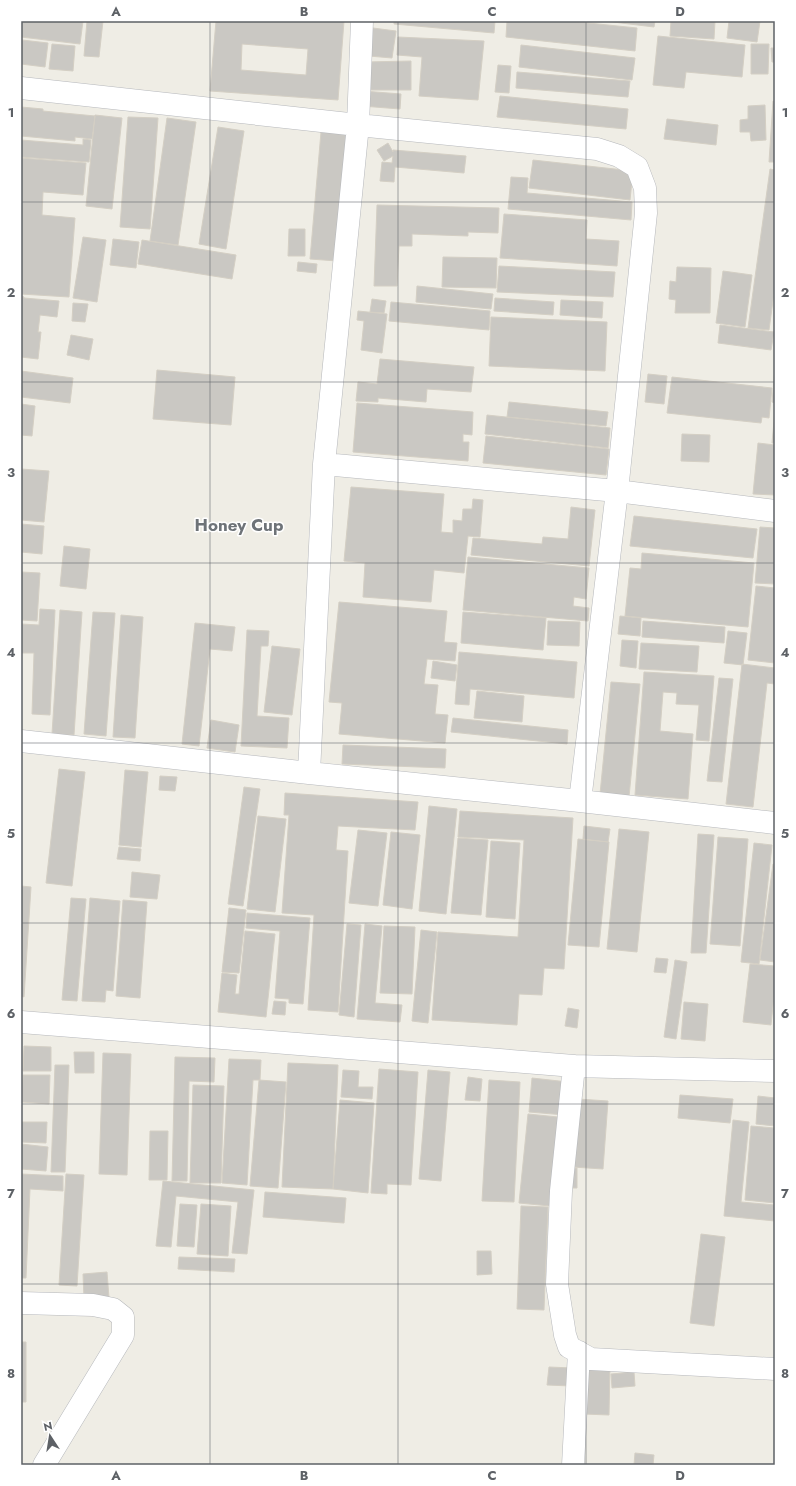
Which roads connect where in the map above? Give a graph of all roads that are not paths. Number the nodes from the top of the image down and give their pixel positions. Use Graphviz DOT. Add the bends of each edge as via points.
graph roads {
  1 [pos="362,21"];
  2 [pos="21,88"];
  3 [pos="358,125"];
  4 [pos="324,464"];
  5 [pos="617,491"];
  6 [pos="775,511"];
  7 [pos="21,741"];
  8 [pos="309,774"];
  9 [pos="580,801"];
  10 [pos="775,823"];
  11 [pos="21,1022"];
  12 [pos="574,1066"];
  13 [pos="775,1071"];
  14 [pos="21,1303"];
  15 [pos="579,1352"];
  16 [pos="775,1369"];
  17 [pos="44,1465"];
  18 [pos="574,1465"];
  1 -- 3 [label="street"];
  2 -- 3 [label="street"];
  3 -- 4 [label="street"];
  3 -- 5 [label="street" via="597,150 619,156 637,167 645,188 646,213"];
  4 -- 5 [label="street"];
  4 -- 8 [label="street"];
  5 -- 6 [label="street"];
  5 -- 9 [label="street"];
  7 -- 8 [label="street"];
  8 -- 9 [label="street"];
  9 -- 10 [label="street"];
  11 -- 12 [label="street"];
  12 -- 13 [label="street"];
  12 -- 15 [label="street" via="561,1191 557,1284 565,1335 569,1346"];
  14 -- 17 [label="street" via="93,1305 113,1309 123,1317 123,1335"];
  15 -- 16 [label="street" via="591,1360"];
  15 -- 18 [label="street"];
}
